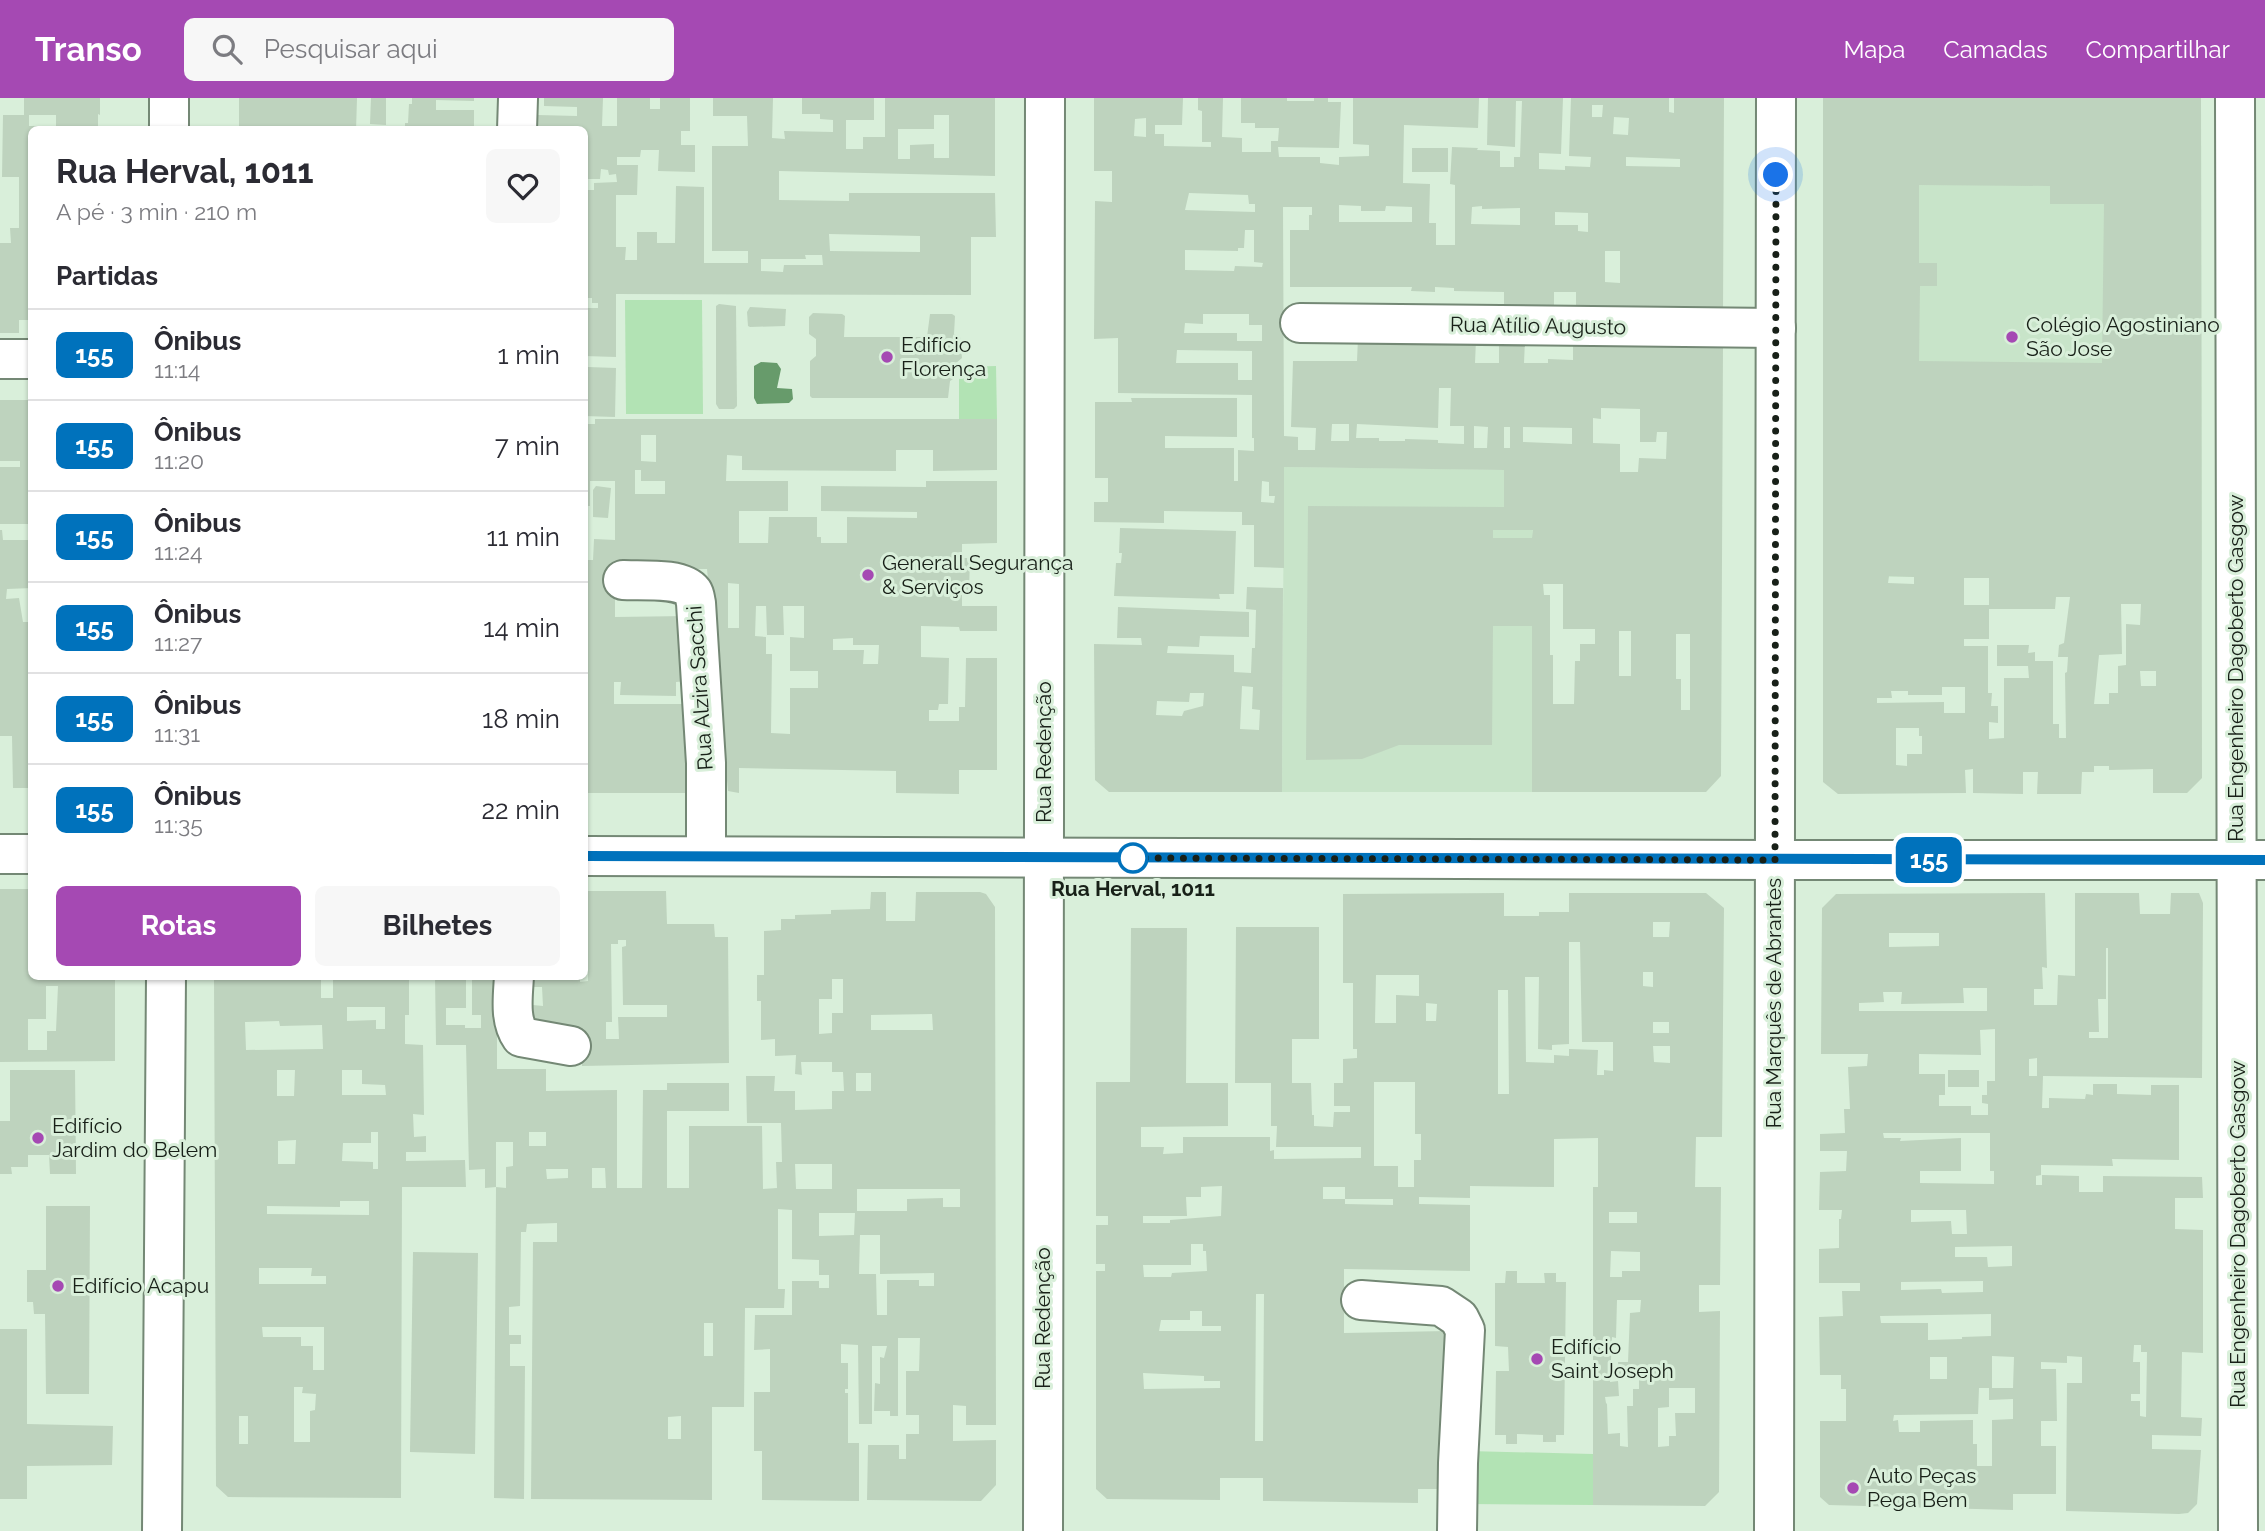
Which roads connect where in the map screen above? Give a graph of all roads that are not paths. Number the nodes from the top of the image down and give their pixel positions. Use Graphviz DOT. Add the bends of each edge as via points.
graph roads {
  1 [pos="169,98"];
  2 [pos="518,98"];
  3 [pos="1045,98"];
  4 [pos="1776,98"];
  5 [pos="2235,98"];
  6 [pos="169,126"];
  7 [pos="517,126"];
  8 [pos="1300,323"];
  9 [pos="1776,328"];
  10 [pos="0,359"];
  11 [pos="28,359"];
  12 [pos="623,580"];
  13 [pos="0,854"];
  14 [pos="28,854"];
  15 [pos="588,856"];
  16 [pos="706,856"];
  17 [pos="1044,857"];
  18 [pos="1775,860"];
  19 [pos="2251,860"];
  20 [pos="166,980"];
  21 [pos="514,980"];
  22 [pos="571,1045"];
  23 [pos="1361,1300"];
  24 [pos="162,1531"];
  25 [pos="1043,1531"];
  26 [pos="1457,1531"];
  27 [pos="1774,1531"];
  28 [pos="2238,1531"];
  1 -- 6 [label="street"];
  2 -- 7 [label="street"];
  3 -- 17 [label="street, Rua Redenção"];
  4 -- 9 [label="street, Rua Marquês de Abrantes"];
  5 -- 19 [label="street, Rua Engenheiro Dagoberto Gasgow"];
  8 -- 9 [label="street, Rua Atílio Augusto"];
  9 -- 18 [label="street, Rua Marquês de Abrantes"];
  10 -- 11 [label="street"];
  12 -- 16 [label="street, Rua Alzira Sacchi" via="674,582 693,592 706,763"];
  13 -- 14 [label="street"];
  15 -- 16 [label="street"];
  16 -- 17 [label="street"];
  17 -- 18 [label="street"];
  17 -- 25 [label="street, Rua Redenção"];
  18 -- 19 [label="street"];
  18 -- 27 [label="street, Rua Marquês de Abrantes"];
  19 -- 28 [label="street, Rua Engenheiro Dagoberto Gasgow"];
  20 -- 24 [label="street"];
  21 -- 22 [label="street" via="513,1017 521,1037"];
  23 -- 26 [label="street" via="1441,1306 1459,1318 1465,1330"];
}
